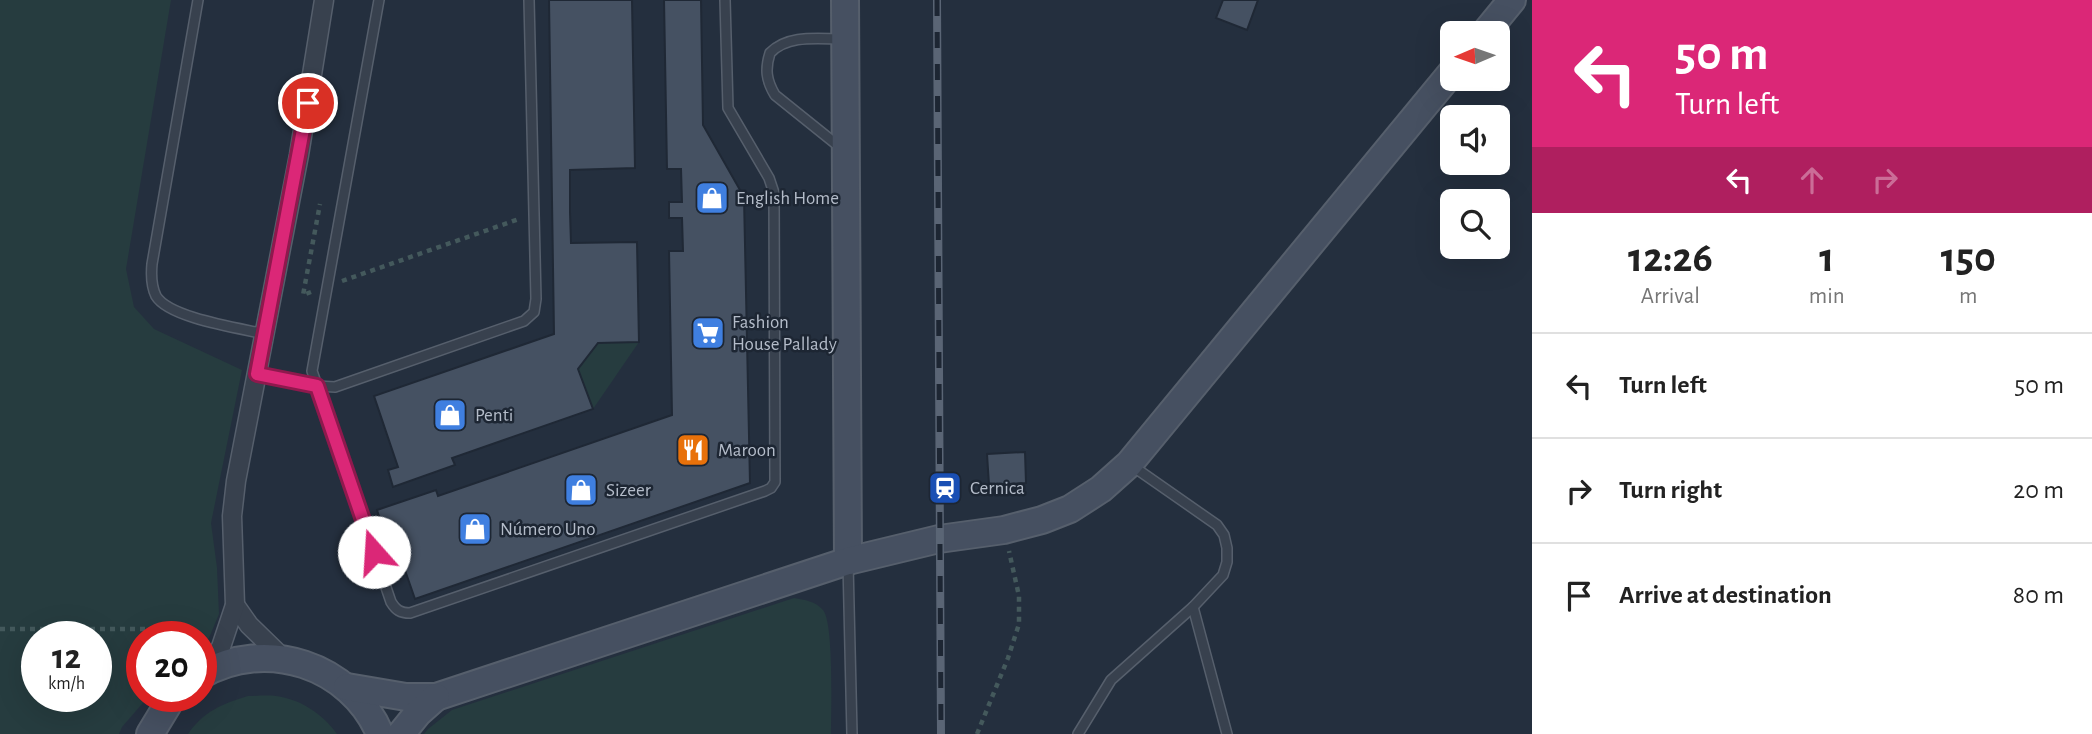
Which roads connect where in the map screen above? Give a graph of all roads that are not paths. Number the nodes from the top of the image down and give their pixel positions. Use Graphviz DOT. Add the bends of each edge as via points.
graph roads {
  1 [pos="198,0"];
  2 [pos="324,0"];
  3 [pos="379,0"];
  4 [pos="529,0"];
  5 [pos="725,0"];
  6 [pos="845,0"];
  7 [pos="1513,0"];
  8 [pos="1495,21"];
  9 [pos="845,39"];
  10 [pos="1440,87"];
  11 [pos="845,152"];
  12 [pos="265,334"];
  13 [pos="257,374"];
  14 [pos="317,386"];
  15 [pos="1129,464"];
  16 [pos="848,561"];
  17 [pos="235,605"];
  18 [pos="1194,607"];
  19 [pos="217,651"];
  20 [pos="284,659"];
  21 [pos="217,668"];
  22 [pos="347,687"];
  23 [pos="436,697"];
  24 [pos="163,712"];
  25 [pos="150,734"];
  26 [pos="380,734"];
  27 [pos="401,734"];
  28 [pos="852,734"];
  29 [pos="1078,734"];
  30 [pos="1227,734"];
  1 -- 12 [label="lane" via="152,264 153,288 157,298 174,311"];
  2 -- 12 [label="street"];
  3 -- 14 [label="lane" via="313,371"];
  4 -- 14 [label="lane" via="536,299 530,318 335,387"];
  5 -- 14 [label="lane" via="728,108 774,193 776,475 771,488 403,613 391,602"];
  6 -- 9 [label="street"];
  7 -- 8 [label="street"];
  9 -- 11 [label="street"];
  9 -- 11 [label="lane" via="785,43 770,53 766,74 775,94"];
  10 -- 15 [label="street"];
  11 -- 16 [label="street"];
  12 -- 13 [label="street"];
  13 -- 14 [label="lane"];
  13 -- 17 [label="street" via="233,498"];
  15 -- 16 [label="street" via="1070,509 1042,520"];
  15 -- 18 [label="lane" via="1217,525 1224,535 1227,562 1223,575"];
  16 -- 23 [label="street"];
  16 -- 28 [label="lane"];
  17 -- 19 [label="street"];
  17 -- 20 [label="street" via="248,625"];
  18 -- 29 [label="lane" via="1111,680"];
  18 -- 30 [label="lane"];
  20 -- 21 [label="street" via="257,658"];
  20 -- 22 [label="street" via="307,664"];
  22 -- 23 [label="street"];
  22 -- 26 [label="street"];
  23 -- 27 [label="street"];
  24 -- 25 [label="street"];
}
